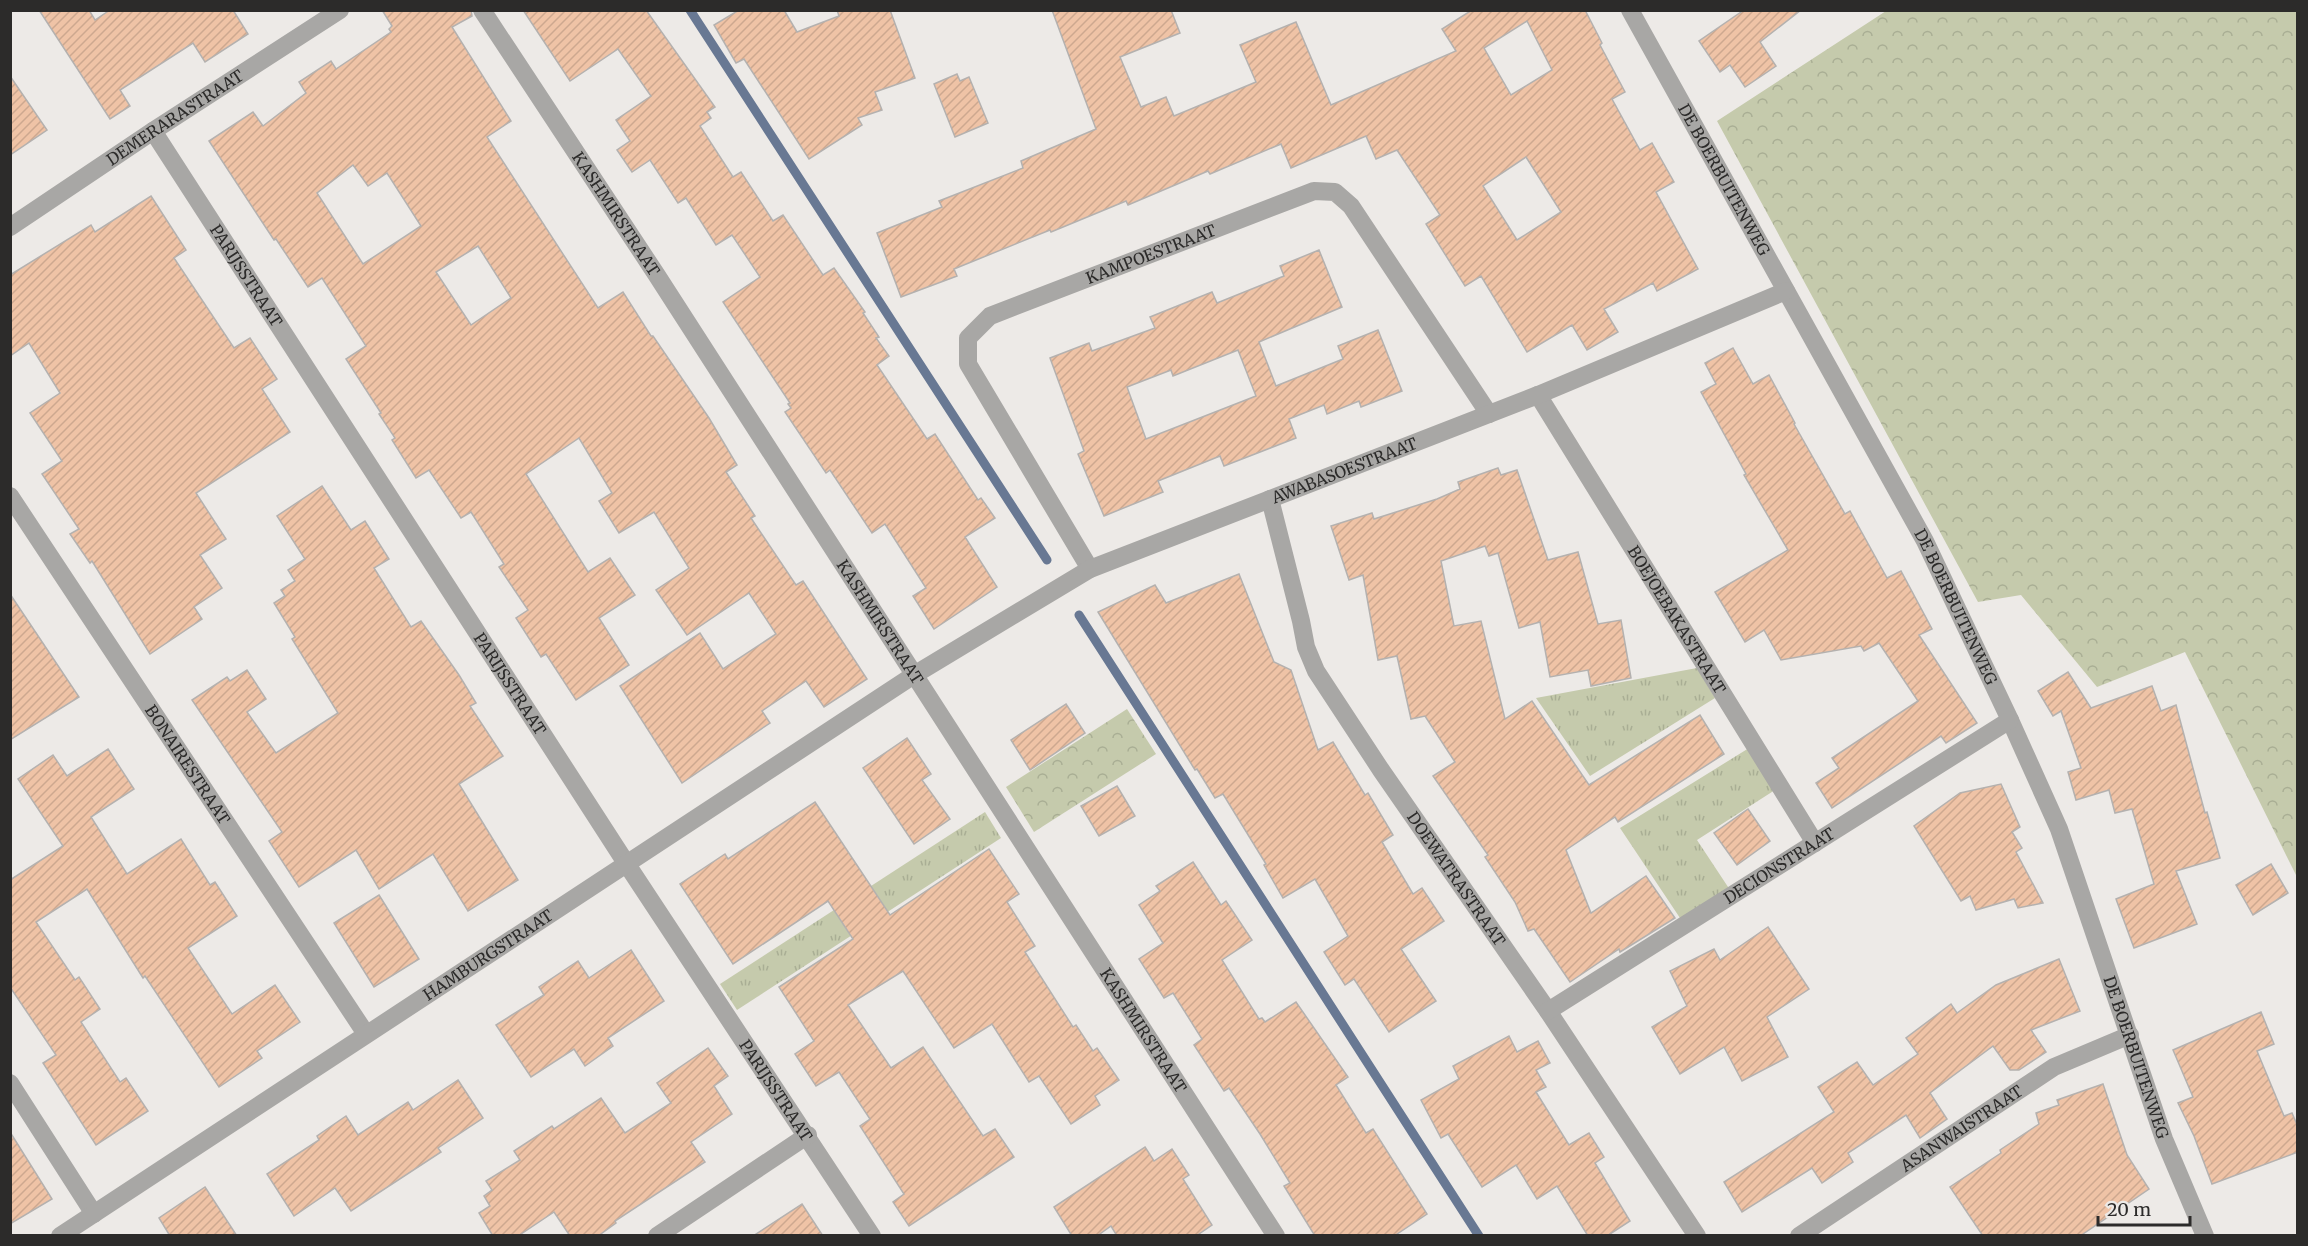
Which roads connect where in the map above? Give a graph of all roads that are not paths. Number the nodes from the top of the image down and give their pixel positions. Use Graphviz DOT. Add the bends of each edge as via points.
graph roads {
  1 [pos="340,10"];
  2 [pos="482,10"];
  3 [pos="1630,10"];
  4 [pos="153,131"];
  5 [pos="10,227"];
  6 [pos="1786,291"];
  7 [pos="1538,395"];
  8 [pos="1489,414"];
  9 [pos="10,496"];
  10 [pos="1270,499"];
  11 [pos="1090,569"];
  12 [pos="914,675"];
  13 [pos="2010,720"];
  14 [pos="1815,843"];
  15 [pos="626,863"];
  16 [pos="1548,1011"];
  17 [pos="366,1034"];
  18 [pos="2130,1035"];
  19 [pos="10,1083"];
  20 [pos="808,1136"];
  21 [pos="94,1214"];
  22 [pos="60,1236"];
  23 [pos="657,1236"];
  24 [pos="872,1236"];
  25 [pos="1276,1236"];
  26 [pos="1697,1236"];
  27 [pos="1799,1236"];
  28 [pos="2205,1236"];
  1 -- 4 [label="street, DEMERARASTRAAT"];
  2 -- 12 [label="street, KASHMIRSTRAAT"];
  3 -- 6 [label="street, DE BOERBUITENWEG"];
  4 -- 5 [label="street, DEMERARASTRAAT"];
  4 -- 15 [label="street, PARIJSSTRAAT"];
  6 -- 7 [label="street, AWABASOESTRAAT"];
  6 -- 13 [label="street, DE BOERBUITENWEG" via="1925,541"];
  7 -- 8 [label="street, AWABASOESTRAAT"];
  7 -- 14 [label="street, BOEJOEBAKASTRAAT"];
  8 -- 10 [label="street, AWABASOESTRAAT"];
  8 -- 11 [label="street, KAMPOESTRAAT" via="1351,206 1335,192 1314,191 990,316 968,338 968,364"];
  9 -- 17 [label="street, BONAIRESTRAAT"];
  10 -- 11 [label="street, AWABASOESTRAAT"];
  10 -- 16 [label="street, DOEWATRASTRAAT" via="1306,647 1316,671"];
  11 -- 12 [label="street, AWABASOESTRAAT"];
  12 -- 15 [label="street, HAMBURGSTRAAT"];
  12 -- 25 [label="street, KASHMIRSTRAAT"];
  13 -- 14 [label="street, DECIONSTRAAT"];
  13 -- 18 [label="street, DE BOERBUITENWEG" via="2059,829"];
  14 -- 16 [label="street, DECIONSTRAAT"];
  15 -- 17 [label="street, HAMBURGSTRAAT"];
  15 -- 20 [label="street, PARIJSSTRAAT"];
  16 -- 26 [label="street, DOEWATRASTRAAT"];
  17 -- 21 [label="street, HAMBURGSTRAAT"];
  18 -- 27 [label="street, ASANWAISTRAAT" via="2054,1067"];
  18 -- 28 [label="street, DE BOERBUITENWEG" via="2164,1139"];
  19 -- 21 [label="street"];
  20 -- 23 [label="street"];
  20 -- 24 [label="street, PARIJSSTRAAT"];
  21 -- 22 [label="street, HAMBURGSTRAAT"];
}
